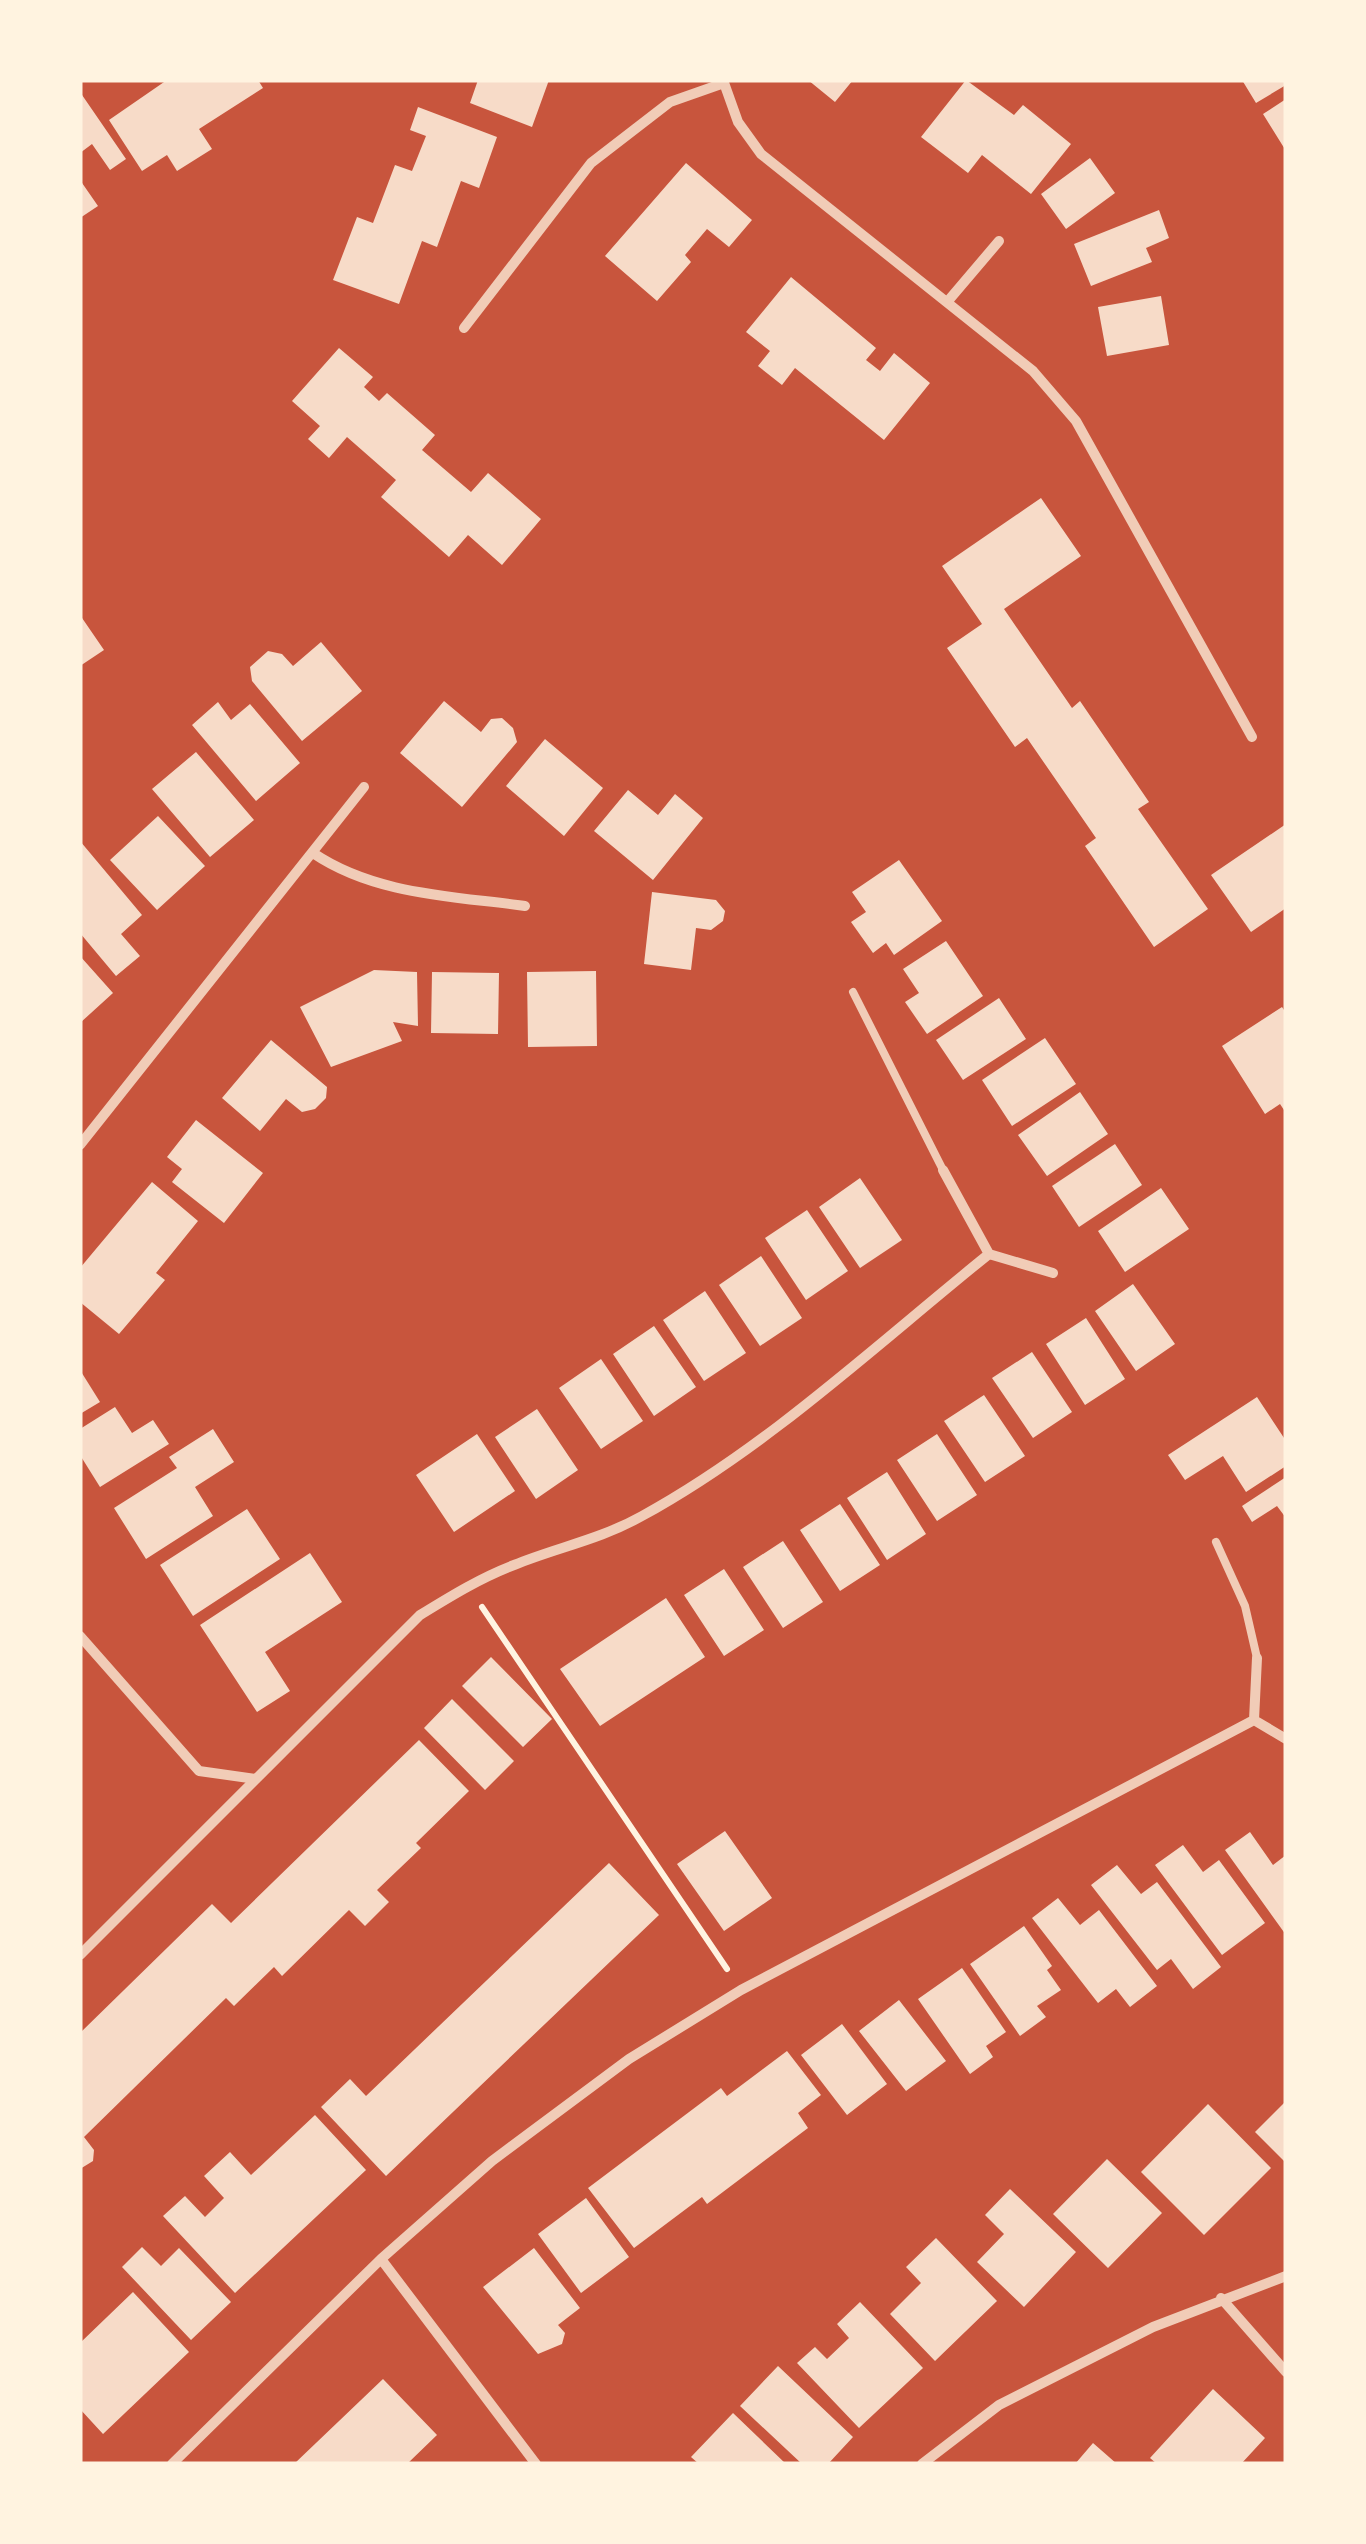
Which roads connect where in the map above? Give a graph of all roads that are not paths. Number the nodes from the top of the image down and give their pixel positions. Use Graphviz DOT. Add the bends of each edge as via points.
graph roads {
  1 [pos="723,82"];
  2 [pos="999,242"];
  3 [pos="948,301"];
  4 [pos="464,328"];
  5 [pos="1252,737"];
  6 [pos="364,787"];
  7 [pos="314,852"];
  8 [pos="526,906"];
  9 [pos="853,992"];
  10 [pos="80,1145"];
  11 [pos="943,1170"];
  12 [pos="989,1254"];
  13 [pos="1053,1273"];
  14 [pos="1216,1542"];
  15 [pos="80,1636"];
  16 [pos="1257,1658"];
  17 [pos="1254,1720"];
  18 [pos="1286,1740"];
  19 [pos="256,1779"];
  20 [pos="80,1955"];
  21 [pos="381,2259"];
  22 [pos="1286,2276"];
  23 [pos="1221,2298"];
  24 [pos="1286,2372"];
  25 [pos="172,2464"];
  26 [pos="536,2464"];
  27 [pos="922,2464"];
  1 -- 3 [label="street" via="738,122 761,154"];
  1 -- 4 [label="street" via="670,102 591,162"];
  2 -- 3 [label="street"];
  3 -- 5 [label="street" via="1033,371 1076,421"];
  6 -- 7 [label="street"];
  7 -- 8 [label="street" via="342,872 398,889"];
  7 -- 10 [label="street"];
  9 -- 11 [label="lane"];
  11 -- 12 [label="street"];
  12 -- 13 [label="street"];
  12 -- 19 [label="street" via="705,1479 640,1518 468,1585 420,1615"];
  14 -- 16 [label="lane" via="1245,1606"];
  15 -- 19 [label="street" via="199,1771"];
  16 -- 17 [label="street"];
  17 -- 18 [label="street"];
  17 -- 21 [label="street" via="741,1990 629,2059 492,2161"];
  19 -- 20 [label="street"];
  21 -- 25 [label="street"];
  21 -- 26 [label="street"];
  22 -- 23 [label="street"];
  23 -- 24 [label="street"];
  23 -- 27 [label="street" via="999,2405"];
}
